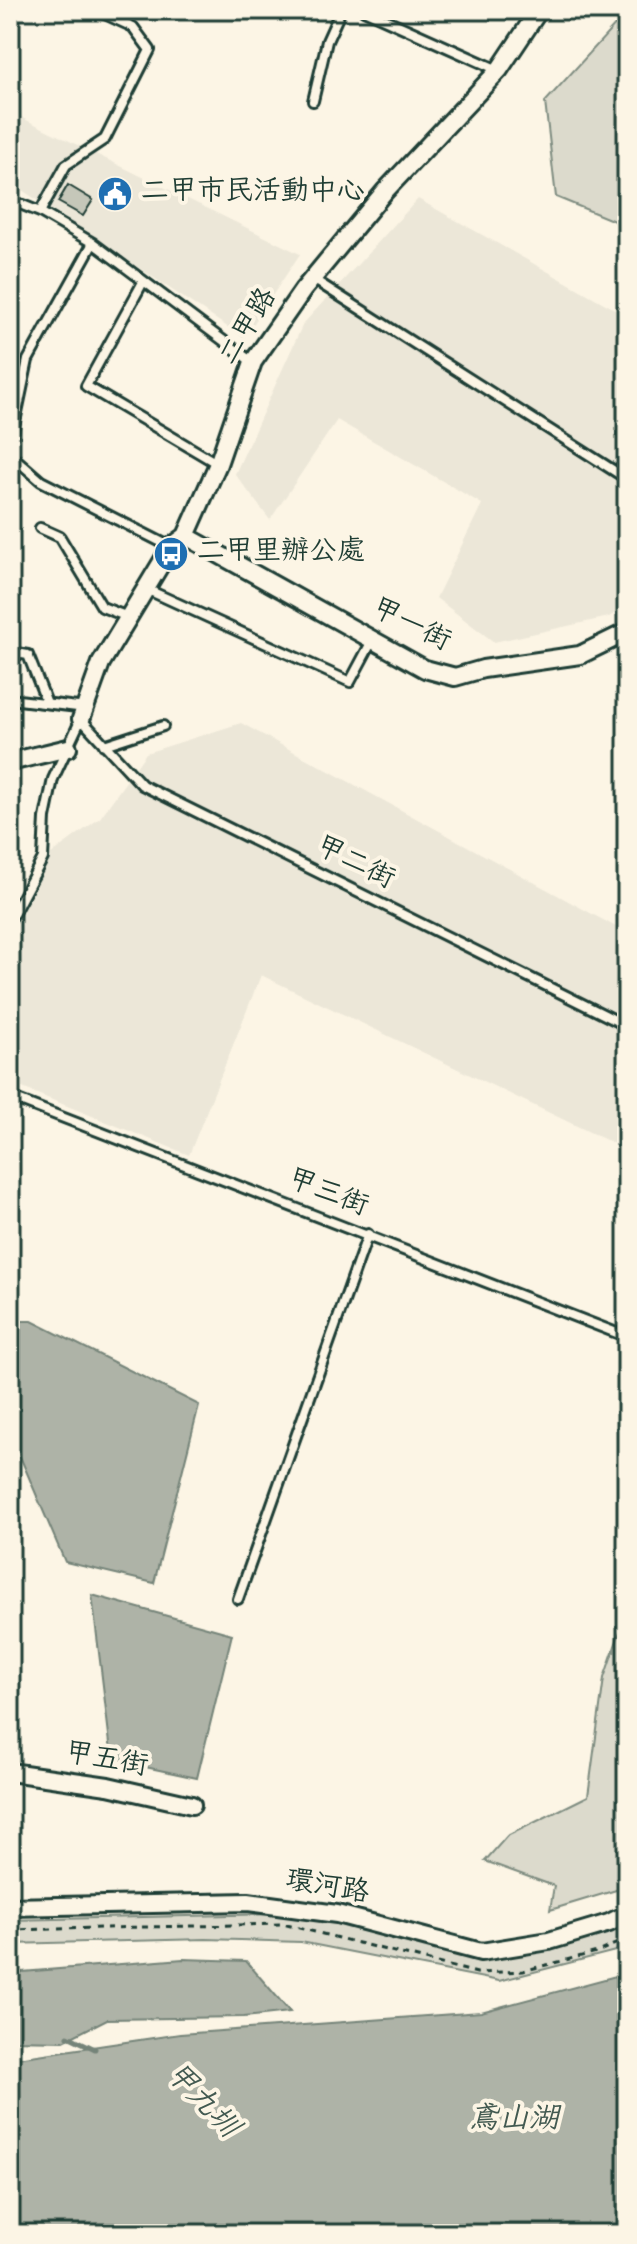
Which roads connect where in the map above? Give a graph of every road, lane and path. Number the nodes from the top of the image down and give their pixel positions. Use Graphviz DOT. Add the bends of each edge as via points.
graph roads {
  1 [pos="96,10"];
  2 [pos="341,10"];
  3 [pos="364,10"];
  4 [pos="539,10"];
  5 [pos="499,70"];
  6 [pos="313,101"];
  7 [pos="10,200"];
  8 [pos="40,212"];
  9 [pos="93,243"];
  10 [pos="313,278"];
  11 [pos="143,282"];
  12 [pos="253,362"];
  13 [pos="10,446"];
  14 [pos="10,454"];
  15 [pos="218,464"];
  16 [pos="627,479"];
  17 [pos="40,528"];
  18 [pos="186,536"];
  19 [pos="171,547"];
  20 [pos="145,589"];
  21 [pos="128,617"];
  22 [pos="627,632"];
  23 [pos="373,639"];
  24 [pos="10,652"];
  25 [pos="10,699"];
  26 [pos="47,703"];
  27 [pos="84,714"];
  28 [pos="163,726"];
  29 [pos="104,745"];
  30 [pos="68,748"];
  31 [pos="10,762"];
  32 [pos="10,920"];
  33 [pos="627,1026"];
  34 [pos="10,1097"];
  35 [pos="368,1234"];
  36 [pos="627,1337"];
  37 [pos="238,1599"];
  38 [pos="10,1772"];
  39 [pos="192,1805"];
  40 [pos="10,1907"];
  41 [pos="627,1914"];
  42 [pos="10,1930"];
  43 [pos="627,1939"];
  1 -- 8 [label="lane" via="133,27 150,50 105,139 66,165"];
  2 -- 6 [label="lane" via="327,41"];
  3 -- 5 [label="lane"];
  4 -- 5 [label="street, 二甲路"];
  5 -- 10 [label="street, 二甲路" via="385,191"];
  7 -- 8 [label="lane"];
  8 -- 9 [label="lane"];
  9 -- 11 [label="lane"];
  9 -- 13 [label="lane" via="28,360"];
  10 -- 12 [label="street, 二甲路"];
  10 -- 16 [label="lane"];
  11 -- 12 [label="lane"];
  11 -- 15 [label="lane" via="86,386"];
  12 -- 15 [label="street, 二甲路"];
  14 -- 19 [label="lane" via="41,481"];
  15 -- 18 [label="street, 二甲路"];
  17 -- 21 [label="lane" via="60,537 102,607"];
  18 -- 19 [label="street, 二甲路"];
  18 -- 23 [label="street, 甲一街"];
  19 -- 20 [label="street, 二甲路"];
  20 -- 21 [label="street, 二甲路"];
  20 -- 23 [label="lane" via="350,682"];
  21 -- 27 [label="street, 二甲路" via="101,663"];
  22 -- 23 [label="street, 甲一街" via="580,655 455,677 425,669"];
  24 -- 26 [label="lane" via="28,655"];
  25 -- 26 [label="lane"];
  26 -- 27 [label="lane"];
  27 -- 29 [label="lane, 甲二街"];
  27 -- 30 [label="lane"];
  28 -- 29 [label="lane"];
  29 -- 33 [label="lane, 甲二街" via="142,785"];
  30 -- 31 [label="street"];
  30 -- 32 [label="lane" via="53,779 43,858"];
  34 -- 35 [label="lane, 甲三街"];
  35 -- 36 [label="lane, 甲三街"];
  35 -- 37 [label="lane"];
  38 -- 39 [label="street, 甲五街"];
  40 -- 41 [label="street, 環河路" via="248,1902 337,1914 481,1952 549,1941"];
  42 -- 43 [label="path" via="283,1924 477,1973 523,1971"];
}
